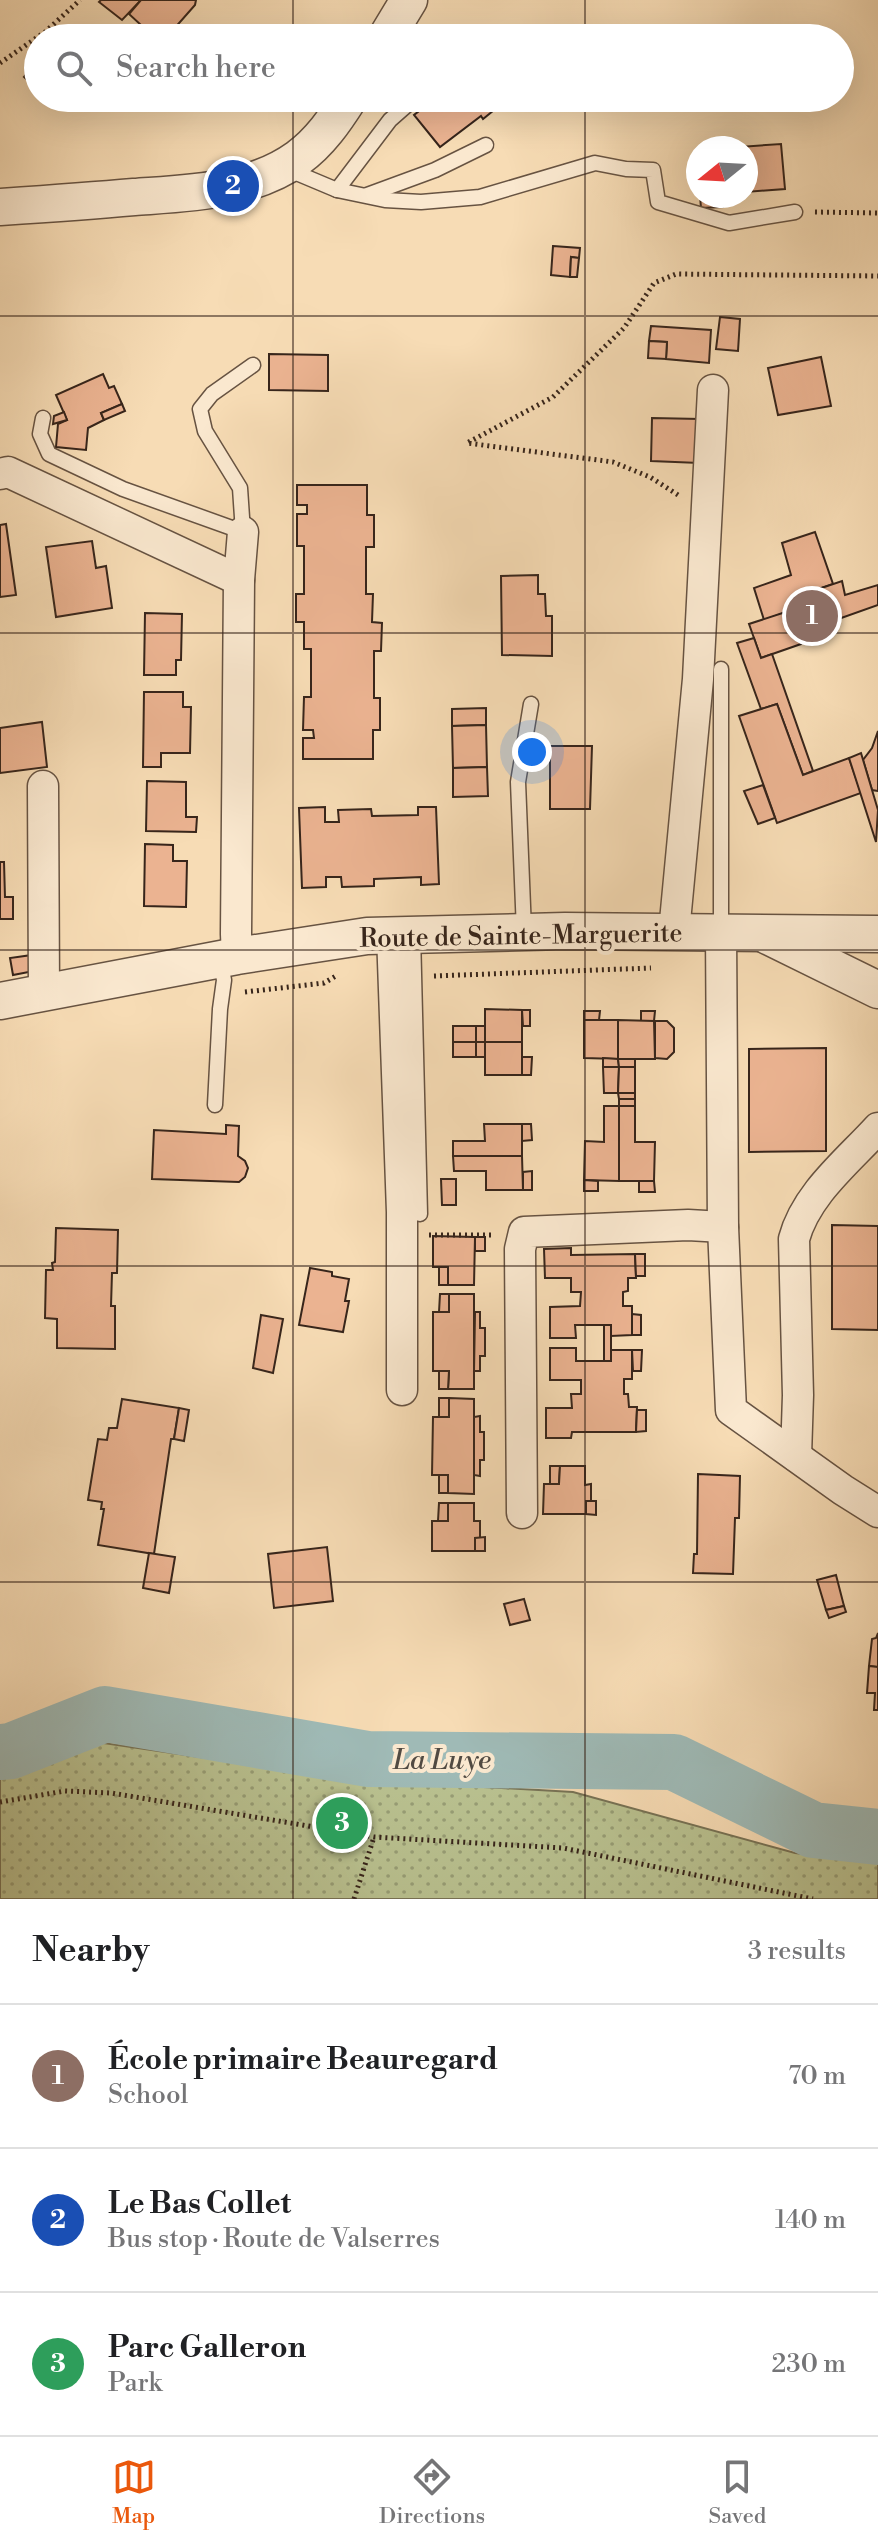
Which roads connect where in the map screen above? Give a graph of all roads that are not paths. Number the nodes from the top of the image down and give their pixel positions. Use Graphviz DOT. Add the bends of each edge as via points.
graph roads {
  1 [pos="409,0"];
  2 [pos="394,24"];
  3 [pos="339,112"];
  4 [pos="399,112"];
  5 [pos="486,145"];
  6 [pos="283,167"];
  7 [pos="337,190"];
  8 [pos="367,195"];
  9 [pos="0,207"];
  10 [pos="795,212"];
  11 [pos="253,365"];
  12 [pos="713,390"];
  13 [pos="43,418"];
  14 [pos="0,474"];
  15 [pos="243,532"];
  16 [pos="239,580"];
  17 [pos="721,669"];
  18 [pos="531,704"];
  19 [pos="43,786"];
  20 [pos="524,932"];
  21 [pos="674,932"];
  22 [pos="721,932"];
  23 [pos="760,932"];
  24 [pos="402,934"];
  25 [pos="878,934"];
  26 [pos="228,958"];
  27 [pos="878,990"];
  28 [pos="44,993"];
  29 [pos="0,1001"];
  30 [pos="215,1105"];
  31 [pos="878,1128"];
  32 [pos="420,1214"];
  33 [pos="723,1227"];
  34 [pos="402,1390"];
  35 [pos="796,1456"];
  36 [pos="878,1512"];
  37 [pos="522,1513"];
  1 -- 2 [label="street"];
  3 -- 6 [label="street" via="316,144"];
  4 -- 7 [label="lane"];
  5 -- 8 [label="lane"];
  6 -- 7 [label="lane"];
  6 -- 9 [label="street" via="233,186 193,192"];
  7 -- 8 [label="lane"];
  8 -- 10 [label="lane" via="421,202 480,197 595,163 653,170 658,202 729,223"];
  11 -- 15 [label="lane" via="200,409 205,431 240,488"];
  12 -- 21 [label="street" via="698,679"];
  13 -- 15 [label="lane" via="40,434 49,454 123,489"];
  14 -- 16 [label="street" via="8,472"];
  15 -- 16 [label="street"];
  16 -- 26 [label="street"];
  17 -- 22 [label="lane"];
  18 -- 20 [label="lane" via="518,782"];
  19 -- 28 [label="street"];
  20 -- 21 [label="street, Route de Sainte-Marguerite"];
  20 -- 24 [label="street, Route de Sainte-Marguerite"];
  21 -- 22 [label="street, Route de Sainte-Marguerite"];
  22 -- 23 [label="street, Route de Sainte-Marguerite"];
  22 -- 33 [label="street"];
  23 -- 25 [label="street, Route de Sainte-Marguerite"];
  23 -- 27 [label="street, Route de Sainte-Marguerite"];
  24 -- 26 [label="street, Route de Sainte-Marguerite"];
  24 -- 32 [label="lane" via="414,971"];
  24 -- 34 [label="street"];
  26 -- 28 [label="street, Route de Sainte-Marguerite"];
  26 -- 30 [label="lane"];
  28 -- 29 [label="street, Route de Sainte-Marguerite"];
  31 -- 35 [label="street" via="810,1202 794,1239"];
  33 -- 35 [label="street" via="731,1410"];
  33 -- 37 [label="street" via="524,1232"];
  35 -- 36 [label="street"];
}
